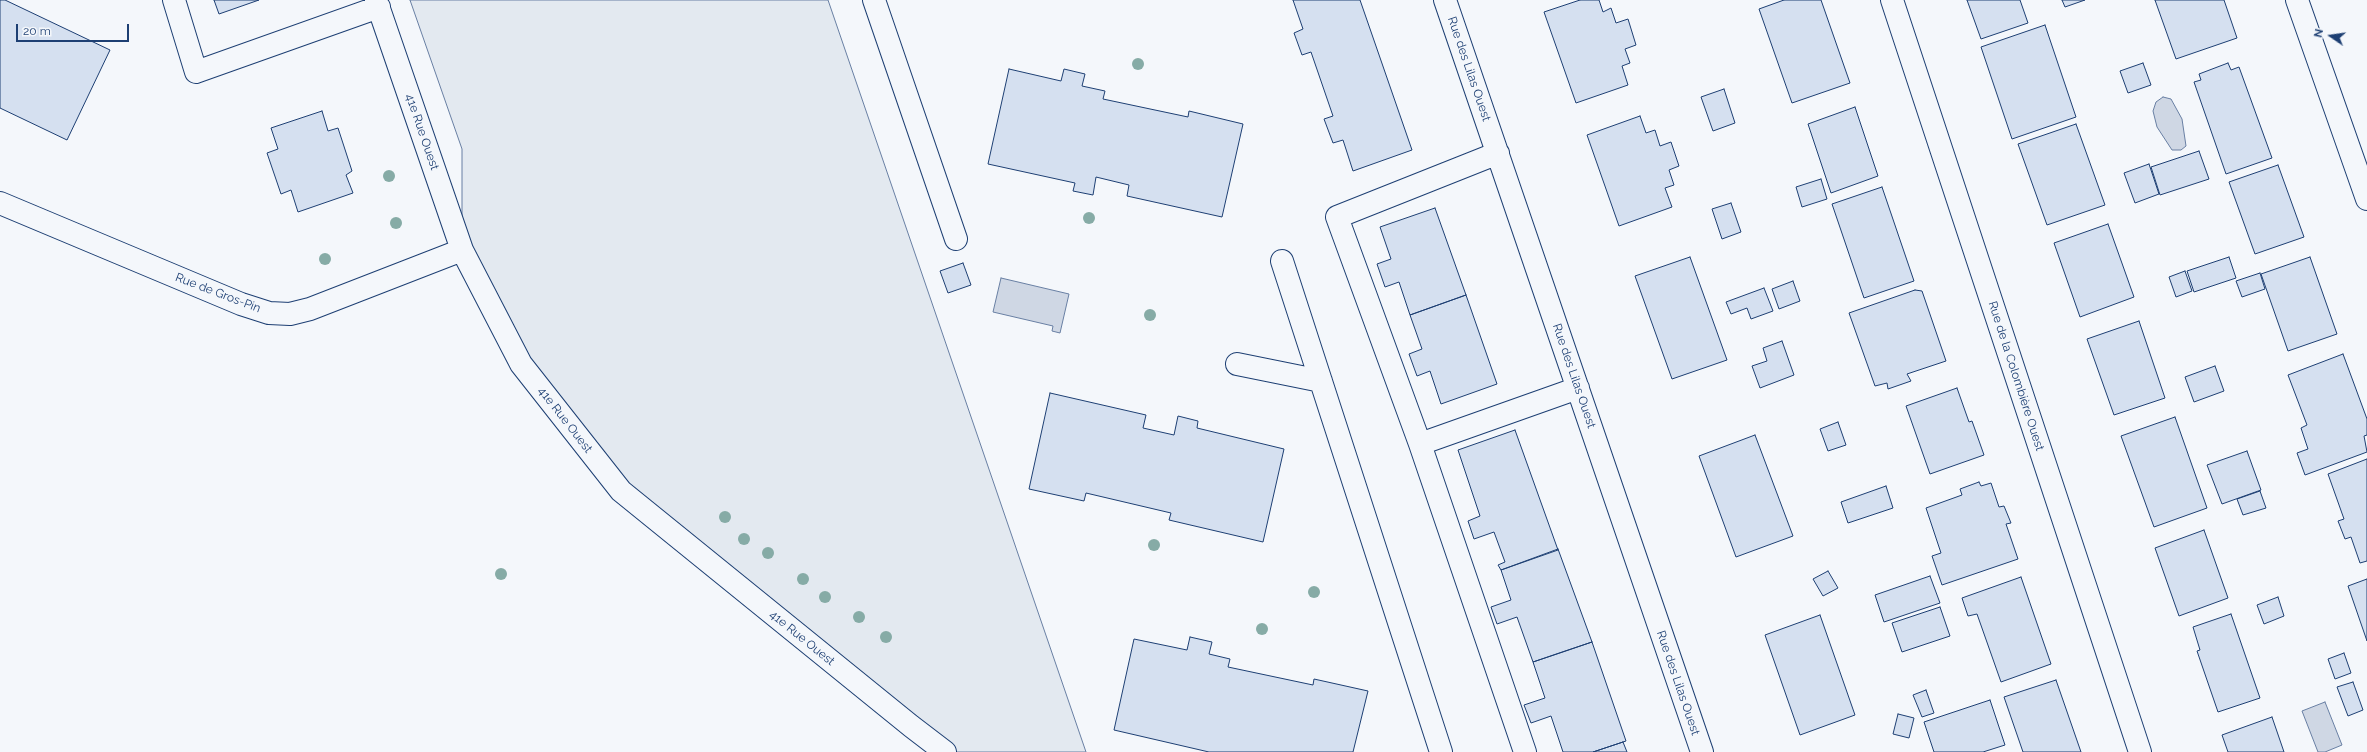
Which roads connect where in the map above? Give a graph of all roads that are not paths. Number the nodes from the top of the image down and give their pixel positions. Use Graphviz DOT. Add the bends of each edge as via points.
graph roads {
  1 [pos="174,0"];
  2 [pos="874,0"];
  3 [pos="1445,0"];
  4 [pos="1892,0"];
  5 [pos="2297,0"];
  6 [pos="377,4"];
  7 [pos="1498,153"];
  8 [pos="2367,199"];
  9 [pos="0,202"];
  10 [pos="956,239"];
  11 [pos="462,250"];
  12 [pos="1282,261"];
  13 [pos="1237,364"];
  14 [pos="1321,381"];
  15 [pos="1578,388"];
  16 [pos="1420,444"];
  17 [pos="945,752"];
  18 [pos="1442,752"];
  19 [pos="1525,752"];
  20 [pos="1702,752"];
  21 [pos="2140,752"];
  1 -- 6 [label="street" via="196,72"];
  2 -- 10 [label="street"];
  3 -- 7 [label="street, Rue des Lilas Ouest"];
  4 -- 21 [label="street, Rue de la Colombière Ouest"];
  5 -- 8 [label="street"];
  6 -- 11 [label="street, 41e Rue Ouest"];
  7 -- 15 [label="street, Rue des Lilas Ouest"];
  7 -- 16 [label="street" via="1337,216"];
  9 -- 11 [label="street, Rue de Gros-Pin" via="241,304 269,313 290,314 310,309"];
  11 -- 17 [label="street, 41e Rue Ouest" via="521,364 621,491"];
  12 -- 14 [label="street"];
  13 -- 14 [label="street"];
  14 -- 18 [label="street"];
  15 -- 16 [label="street"];
  15 -- 20 [label="street, Rue des Lilas Ouest"];
  16 -- 19 [label="street"];
}
